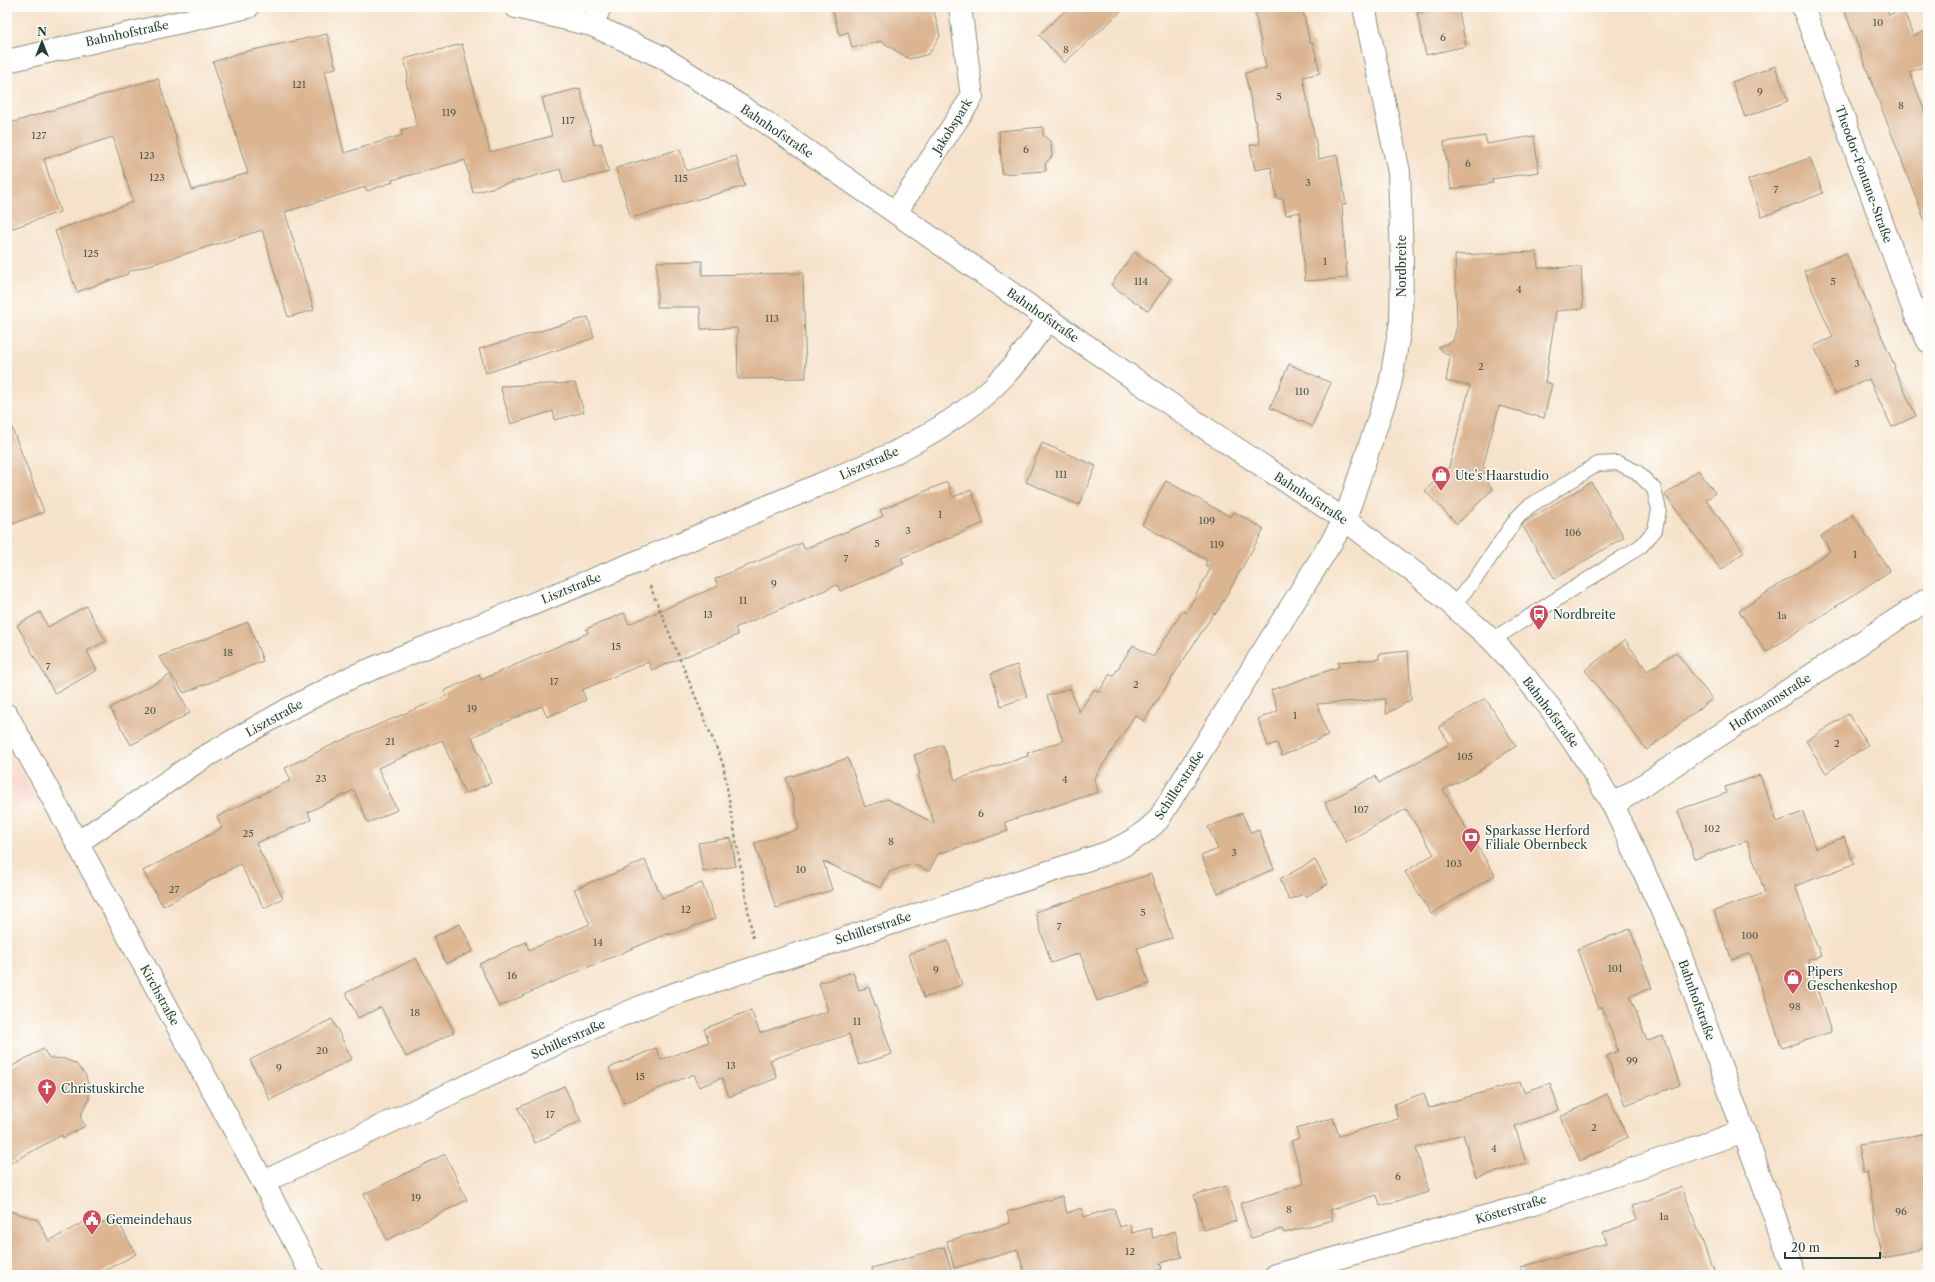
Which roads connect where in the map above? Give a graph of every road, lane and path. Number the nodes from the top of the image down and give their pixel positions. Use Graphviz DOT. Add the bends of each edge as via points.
graph roads {
  1 [pos="248,7"];
  2 [pos="960,7"];
  3 [pos="1364,7"];
  4 [pos="1803,7"];
  5 [pos="522,8"];
  6 [pos="596,16"];
  7 [pos="7,60"];
  8 [pos="896,212"];
  9 [pos="1049,319"];
  10 [pos="1928,340"];
  11 [pos="1344,520"];
  12 [pos="639,561"];
  13 [pos="1928,599"];
  14 [pos="1453,606"];
  15 [pos="1492,640"];
  16 [pos="7,715"];
  17 [pos="1613,805"];
  18 [pos="77,843"];
  19 [pos="758,966"];
  20 [pos="1744,1131"];
  21 [pos="263,1182"];
  22 [pos="312,1275"];
  23 [pos="1276,1275"];
  24 [pos="1794,1275"];
  1 -- 7 [label="street, Bahnhofstraße"];
  2 -- 8 [label="street, Jakobspark" via="972,97"];
  3 -- 11 [label="street, Nordbreite" via="1399,172 1401,321 1390,385"];
  4 -- 10 [label="street, Theodor-Fontane-Straße" via="1916,316"];
  5 -- 6 [label="street, Bahnhofstraße"];
  6 -- 8 [label="street, Bahnhofstraße" via="761,119"];
  8 -- 9 [label="street, Bahnhofstraße"];
  9 -- 11 [label="street, Bahnhofstraße" via="1199,424"];
  9 -- 12 [label="street, Lisztstraße" via="1005,375 969,408 932,433 892,454"];
  11 -- 14 [label="street, Bahnhofstraße" via="1419,576"];
  11 -- 19 [label="street, Schillerstraße" via="1162,813 1147,831 1127,845 1104,854"];
  12 -- 18 [label="street, Lisztstraße" via="352,677 312,697 201,759"];
  12 -- 19 [label="path" via="724,764"];
  13 -- 17 [label="street, Hoffmannstraße"];
  14 -- 15 [label="street, Bahnhofstraße"];
  14 -- 15 [label="lane" via="1517,518 1528,508 1598,464 1618,463 1637,472 1654,489 1659,510 1655,530 1641,546"];
  15 -- 17 [label="street, Bahnhofstraße" via="1551,709"];
  16 -- 18 [label="street, Kirchstraße"];
  17 -- 20 [label="street, Bahnhofstraße" via="1674,937"];
  18 -- 21 [label="street, Kirchstraße"];
  19 -- 21 [label="street, Schillerstraße" via="662,998 577,1034"];
  20 -- 23 [label="street, Kösterstraße" via="1534,1203"];
  20 -- 24 [label="street, Bahnhofstraße"];
  21 -- 22 [label="street, Kirchstraße"];
}
